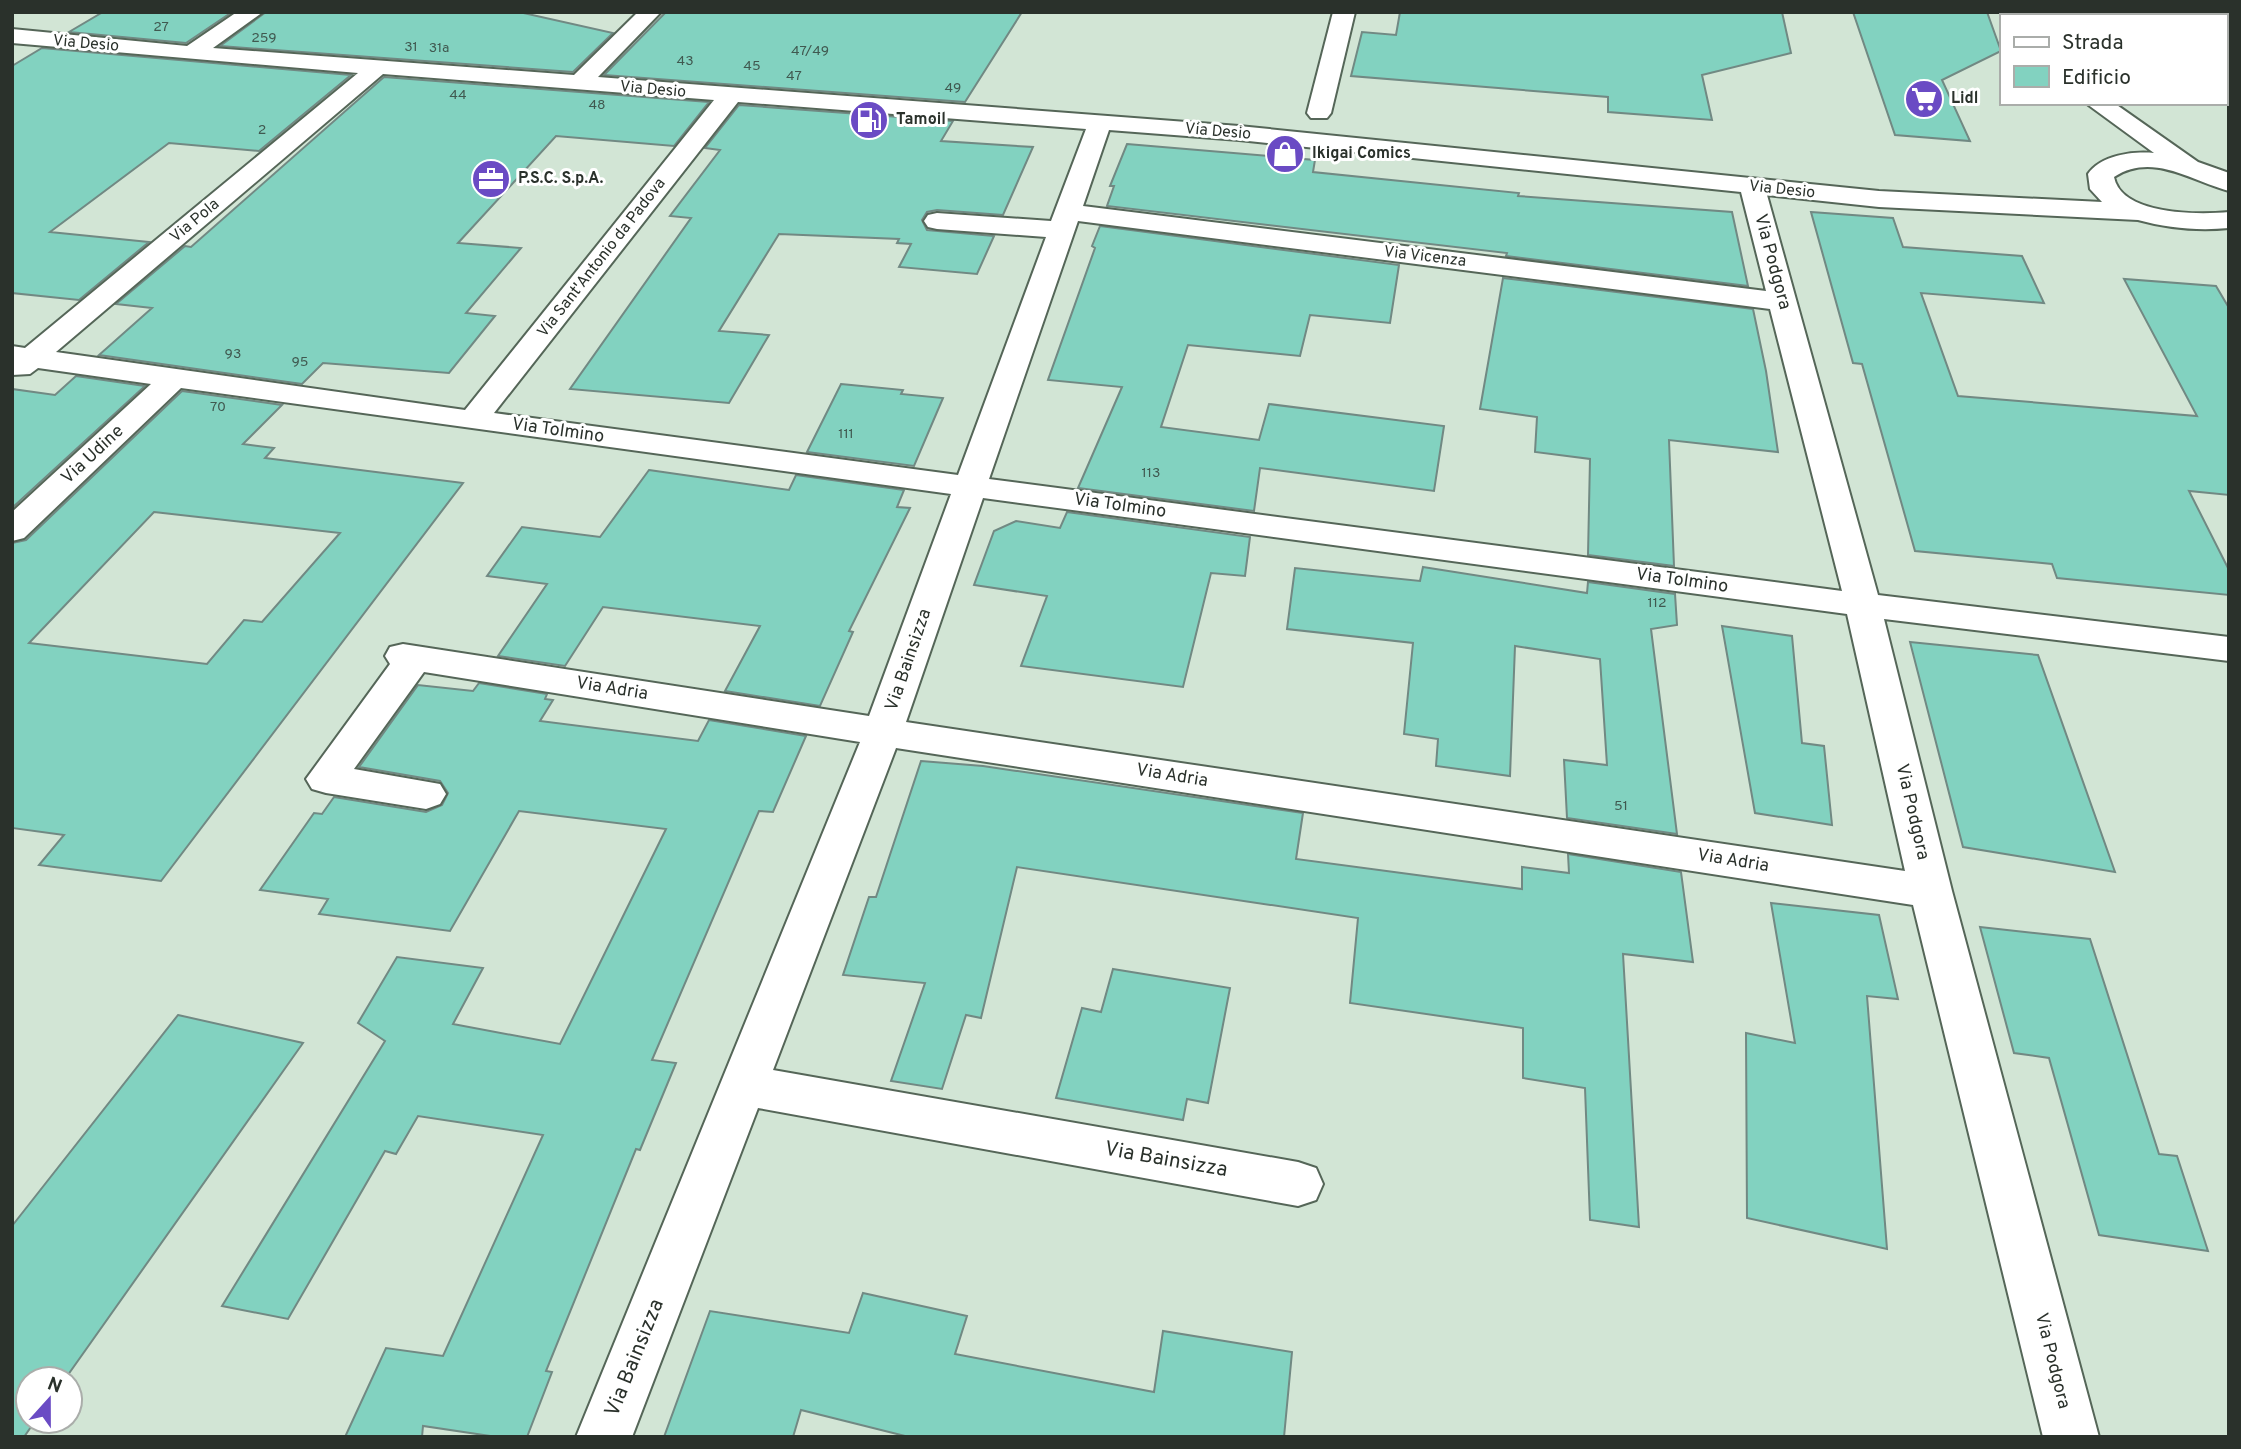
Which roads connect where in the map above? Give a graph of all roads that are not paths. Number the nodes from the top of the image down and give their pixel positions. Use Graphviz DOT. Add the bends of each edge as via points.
graph roads {
  1 [pos="252,12"];
  2 [pos="650,12"];
  3 [pos="1345,12"];
  4 [pos="19,42"];
  5 [pos="191,53"];
  6 [pos="377,68"];
  7 [pos="578,84"];
  8 [pos="730,96"];
  9 [pos="2099,105"];
  10 [pos="2100,105"];
  11 [pos="1319,113"];
  12 [pos="1100,122"];
  13 [pos="2106,159"];
  14 [pos="2195,169"];
  15 [pos="2229,183"];
  16 [pos="1752,187"];
  17 [pos="1983,205"];
  18 [pos="2142,212"];
  19 [pos="937,221"];
  20 [pos="1064,221"];
  21 [pos="2228,221"];
  22 [pos="1783,302"];
  23 [pos="19,362"];
  24 [pos="173,379"];
  25 [pos="473,420"];
  26 [pos="970,486"];
  27 [pos="12,531"];
  28 [pos="1863,605"];
  29 [pos="2229,649"];
  30 [pos="883,732"];
  31 [pos="426,794"];
  32 [pos="1931,891"];
  33 [pos="744,1084"];
  34 [pos="1298,1184"];
  35 [pos="604,1437"];
  36 [pos="2071,1437"];
  1 -- 5 [label="street"];
  2 -- 7 [label="street, Via Desio"];
  3 -- 11 [label="street"];
  4 -- 5 [label="street, Via Desio"];
  5 -- 6 [label="street, Via Desio"];
  6 -- 7 [label="street, Via Desio"];
  6 -- 23 [label="street, Via Pola"];
  7 -- 8 [label="street, Via Desio"];
  8 -- 12 [label="street, Via Desio"];
  8 -- 25 [label="street, Via Sant'Antonio da Padova"];
  9 -- 13 [label="street"];
  10 -- 14 [label="street"];
  12 -- 16 [label="street, Via Desio"];
  12 -- 20 [label="street, Via Bainsizza"];
  13 -- 14 [label="street, Via Desio"];
  13 -- 17 [label="street, Via Desio"];
  13 -- 18 [label="street" via="2106,192"];
  14 -- 15 [label="street"];
  16 -- 17 [label="street, Via Desio"];
  16 -- 22 [label="street, Via Podgora"];
  17 -- 18 [label="street, Via Desio"];
  18 -- 21 [label="street" via="2188,222"];
  19 -- 20 [label="street"];
  20 -- 22 [label="street, Via Vicenza"];
  20 -- 26 [label="street, Via Bainsizza"];
  22 -- 28 [label="street, Via Podgora"];
  23 -- 24 [label="street, Via Tolmino"];
  24 -- 25 [label="street, Via Tolmino"];
  24 -- 27 [label="street, Via Udine"];
  25 -- 26 [label="street, Via Tolmino"];
  26 -- 28 [label="street, Via Tolmino"];
  26 -- 30 [label="street, Via Bainsizza"];
  28 -- 29 [label="street, Via Tolmino"];
  28 -- 32 [label="street, Via Podgora"];
  30 -- 31 [label="street, Via Adria" via="409,657 326,779"];
  30 -- 32 [label="street, Via Adria"];
  30 -- 33 [label="street, Via Bainsizza"];
  32 -- 36 [label="street, Via Podgora"];
  33 -- 34 [label="street, Via Bainsizza"];
  33 -- 35 [label="street, Via Bainsizza"];
}
